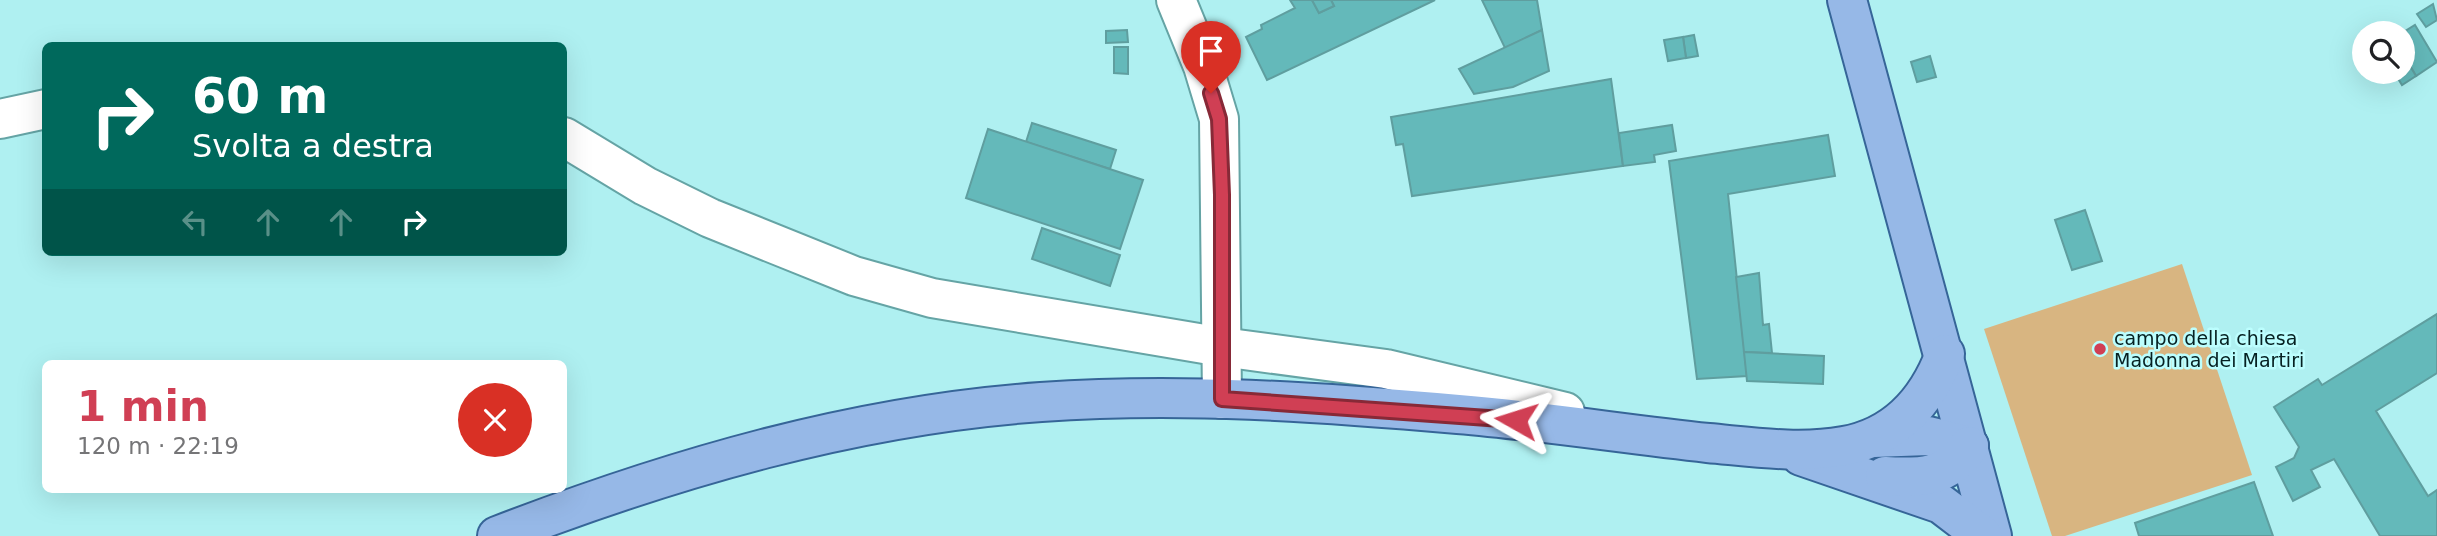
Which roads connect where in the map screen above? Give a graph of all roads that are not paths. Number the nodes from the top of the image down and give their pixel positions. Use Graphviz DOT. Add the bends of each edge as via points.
graph roads {
  1 [pos="1176,0"];
  2 [pos="1847,0"];
  3 [pos="42,110"];
  4 [pos="0,119"];
  5 [pos="567,139"];
  6 [pos="1222,347"];
  7 [pos="1945,354"];
  8 [pos="1222,399"];
  9 [pos="1873,438"];
  10 [pos="1680,440"];
  11 [pos="1969,446"];
  12 [pos="1783,450"];
  13 [pos="1855,474"];
  14 [pos="497,536"];
  15 [pos="1983,536"];
  16 [pos="1992,536"];
  1 -- 6 [label="street" via="1219,119"];
  2 -- 7 [label="main road"];
  3 -- 4 [label="street"];
  5 -- 6 [label="street" via="710,218 854,276 932,298"];
  6 -- 8 [label="street"];
  6 -- 10 [label="street" via="1385,369"];
  7 -- 9 [label="main road" via="1914,409"];
  7 -- 11 [label="main road"];
  8 -- 10 [label="main road" via="1461,414"];
  8 -- 14 [label="main road" via="1038,402 881,423 721,460"];
  9 -- 11 [label="main road" via="1928,436"];
  9 -- 12 [label="main road" via="1836,447"];
  10 -- 12 [label="main road"];
  11 -- 13 [label="main road" via="1947,470 1928,477"];
  11 -- 16 [label="main road"];
  12 -- 13 [label="main road"];
  13 -- 15 [label="main road" via="1941,504"];
}
